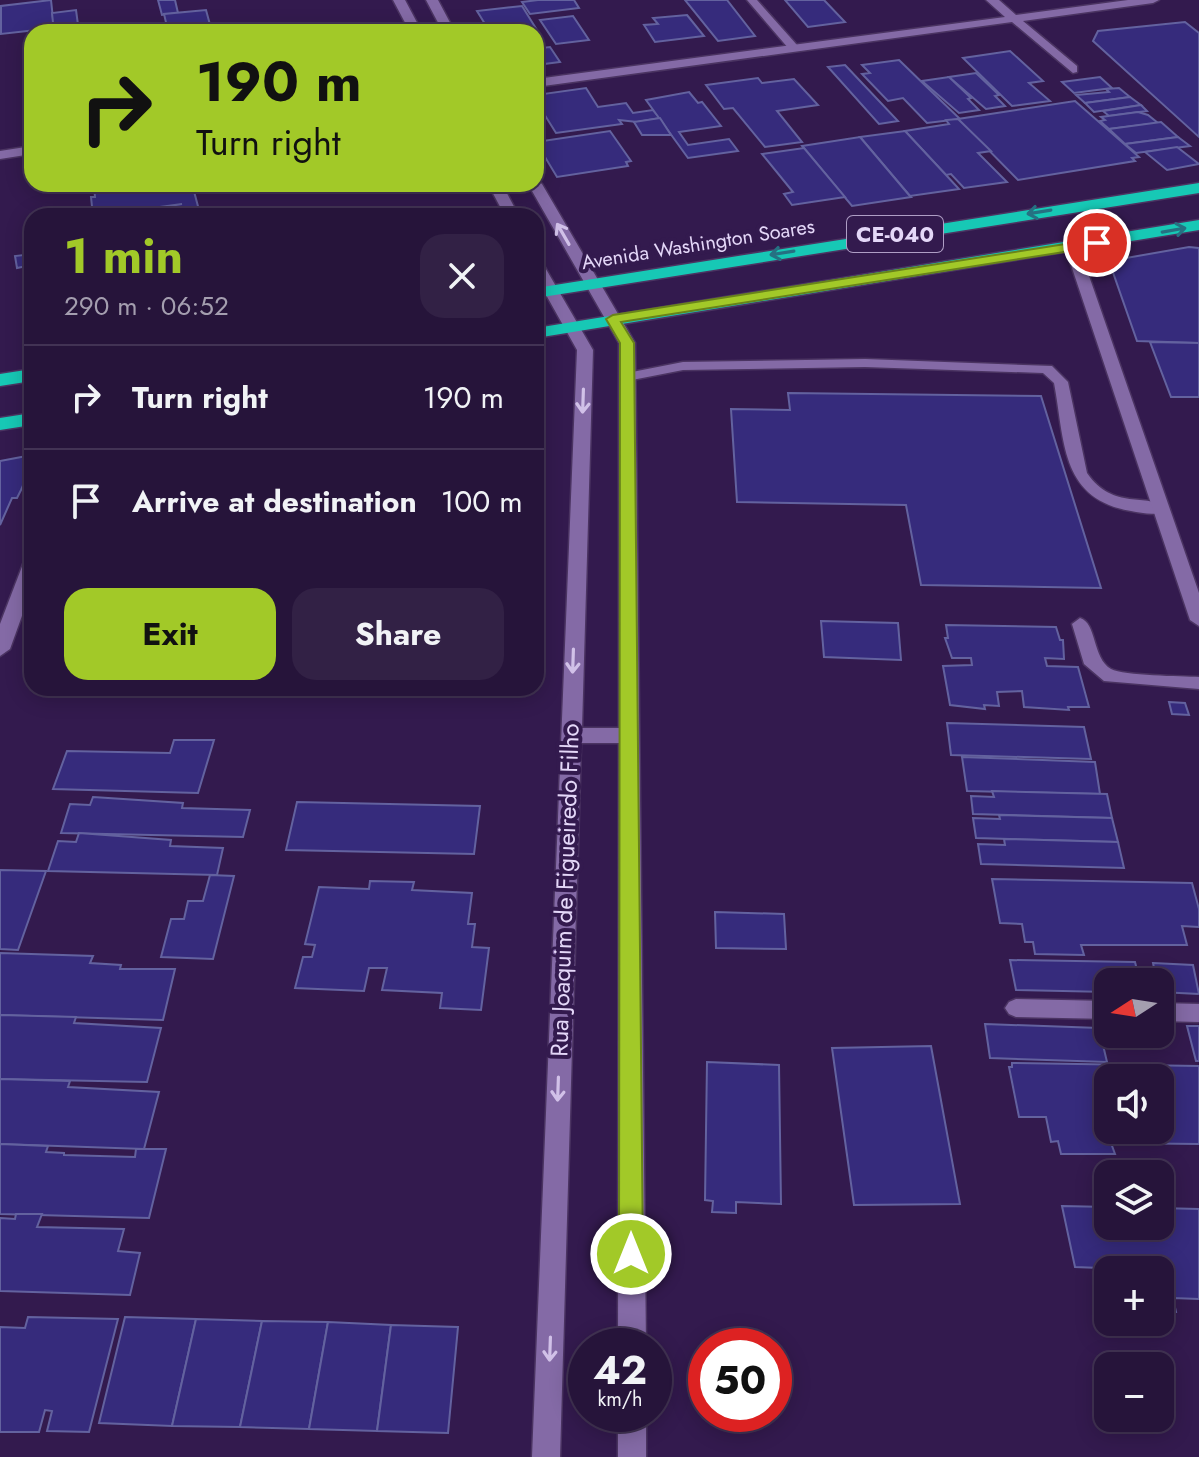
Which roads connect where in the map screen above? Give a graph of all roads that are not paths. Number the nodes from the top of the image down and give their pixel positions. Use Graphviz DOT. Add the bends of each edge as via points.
graph roads {
  1 [pos="399,0"];
  2 [pos="432,0"];
  3 [pos="752,0"];
  4 [pos="992,0"];
  5 [pos="1153,0"];
  6 [pos="1014,19"];
  7 [pos="412,24"];
  8 [pos="445,24"];
  9 [pos="793,47"];
  10 [pos="1073,69"];
  11 [pos="544,82"];
  12 [pos="24,151"];
  13 [pos="0,155"];
  14 [pos="1199,188"];
  15 [pos="540,192"];
  16 [pos="1199,225"];
  17 [pos="1072,247"];
  18 [pos="592,284"];
  19 [pos="544,292"];
  20 [pos="544,293"];
  21 [pos="613,319"];
  22 [pos="571,327"];
  23 [pos="544,332"];
  24 [pos="24,376"];
  25 [pos="627,377"];
  26 [pos="0,380"];
  27 [pos="24,420"];
  28 [pos="0,424"];
  29 [pos="1159,509"];
  30 [pos="24,585"];
  31 [pos="1199,620"];
  32 [pos="1080,624"];
  33 [pos="1,647"];
  34 [pos="1199,683"];
  35 [pos="628,735"];
  36 [pos="570,736"];
  37 [pos="1016,1008"];
  38 [pos="1094,1010"];
  39 [pos="1174,1012"];
  40 [pos="1199,1013"];
  41 [pos="632,1328"];
  42 [pos="632,1432"];
  43 [pos="546,1457"];
  44 [pos="632,1457"];
  1 -- 7 [label="main road"];
  2 -- 8 [label="main road"];
  3 -- 9 [label="lane"];
  4 -- 6 [label="main road"];
  5 -- 6 [label="main road"];
  6 -- 9 [label="main road"];
  6 -- 10 [label="main road"];
  9 -- 11 [label="main road"];
  12 -- 13 [label="main road"];
  14 -- 18 [label="highway, Avenida Washington Soares / CE-040, one-way"];
  18 -- 15 [label="main road, one-way"];
  17 -- 16 [label="highway, CE-040, one-way"];
  17 -- 21 [label="highway, CE-040"];
  17 -- 29 [label="main road"];
  18 -- 19 [label="highway, Avenida Washington Soares / CE-040"];
  18 -- 21 [label="main road"];
  20 -- 22 [label="main road, Rua Joaquim de Figueiredo Filho"];
  21 -- 22 [label="highway, CE-040"];
  21 -- 25 [label="main road" via="627,343"];
  22 -- 23 [label="highway, CE-040"];
  22 -- 36 [label="main road, Rua Joaquim de Figueiredo Filho, one-way" via="585,350"];
  24 -- 26 [label="highway"];
  25 -- 29 [label="lane" via="683,366 865,363 1047,369 1061,382 1086,486 1106,500"];
  25 -- 35 [label="main road"];
  27 -- 28 [label="highway"];
  29 -- 31 [label="main road"];
  30 -- 33 [label="main road"];
  32 -- 34 [label="lane" via="1093,664 1110,677"];
  35 -- 36 [label="main road"];
  35 -- 41 [label="main road"];
  36 -- 43 [label="main road, Rua Joaquim de Figueiredo Filho, one-way"];
  37 -- 38 [label="lane"];
  39 -- 40 [label="lane"];
  42 -- 44 [label="main road"];
}
